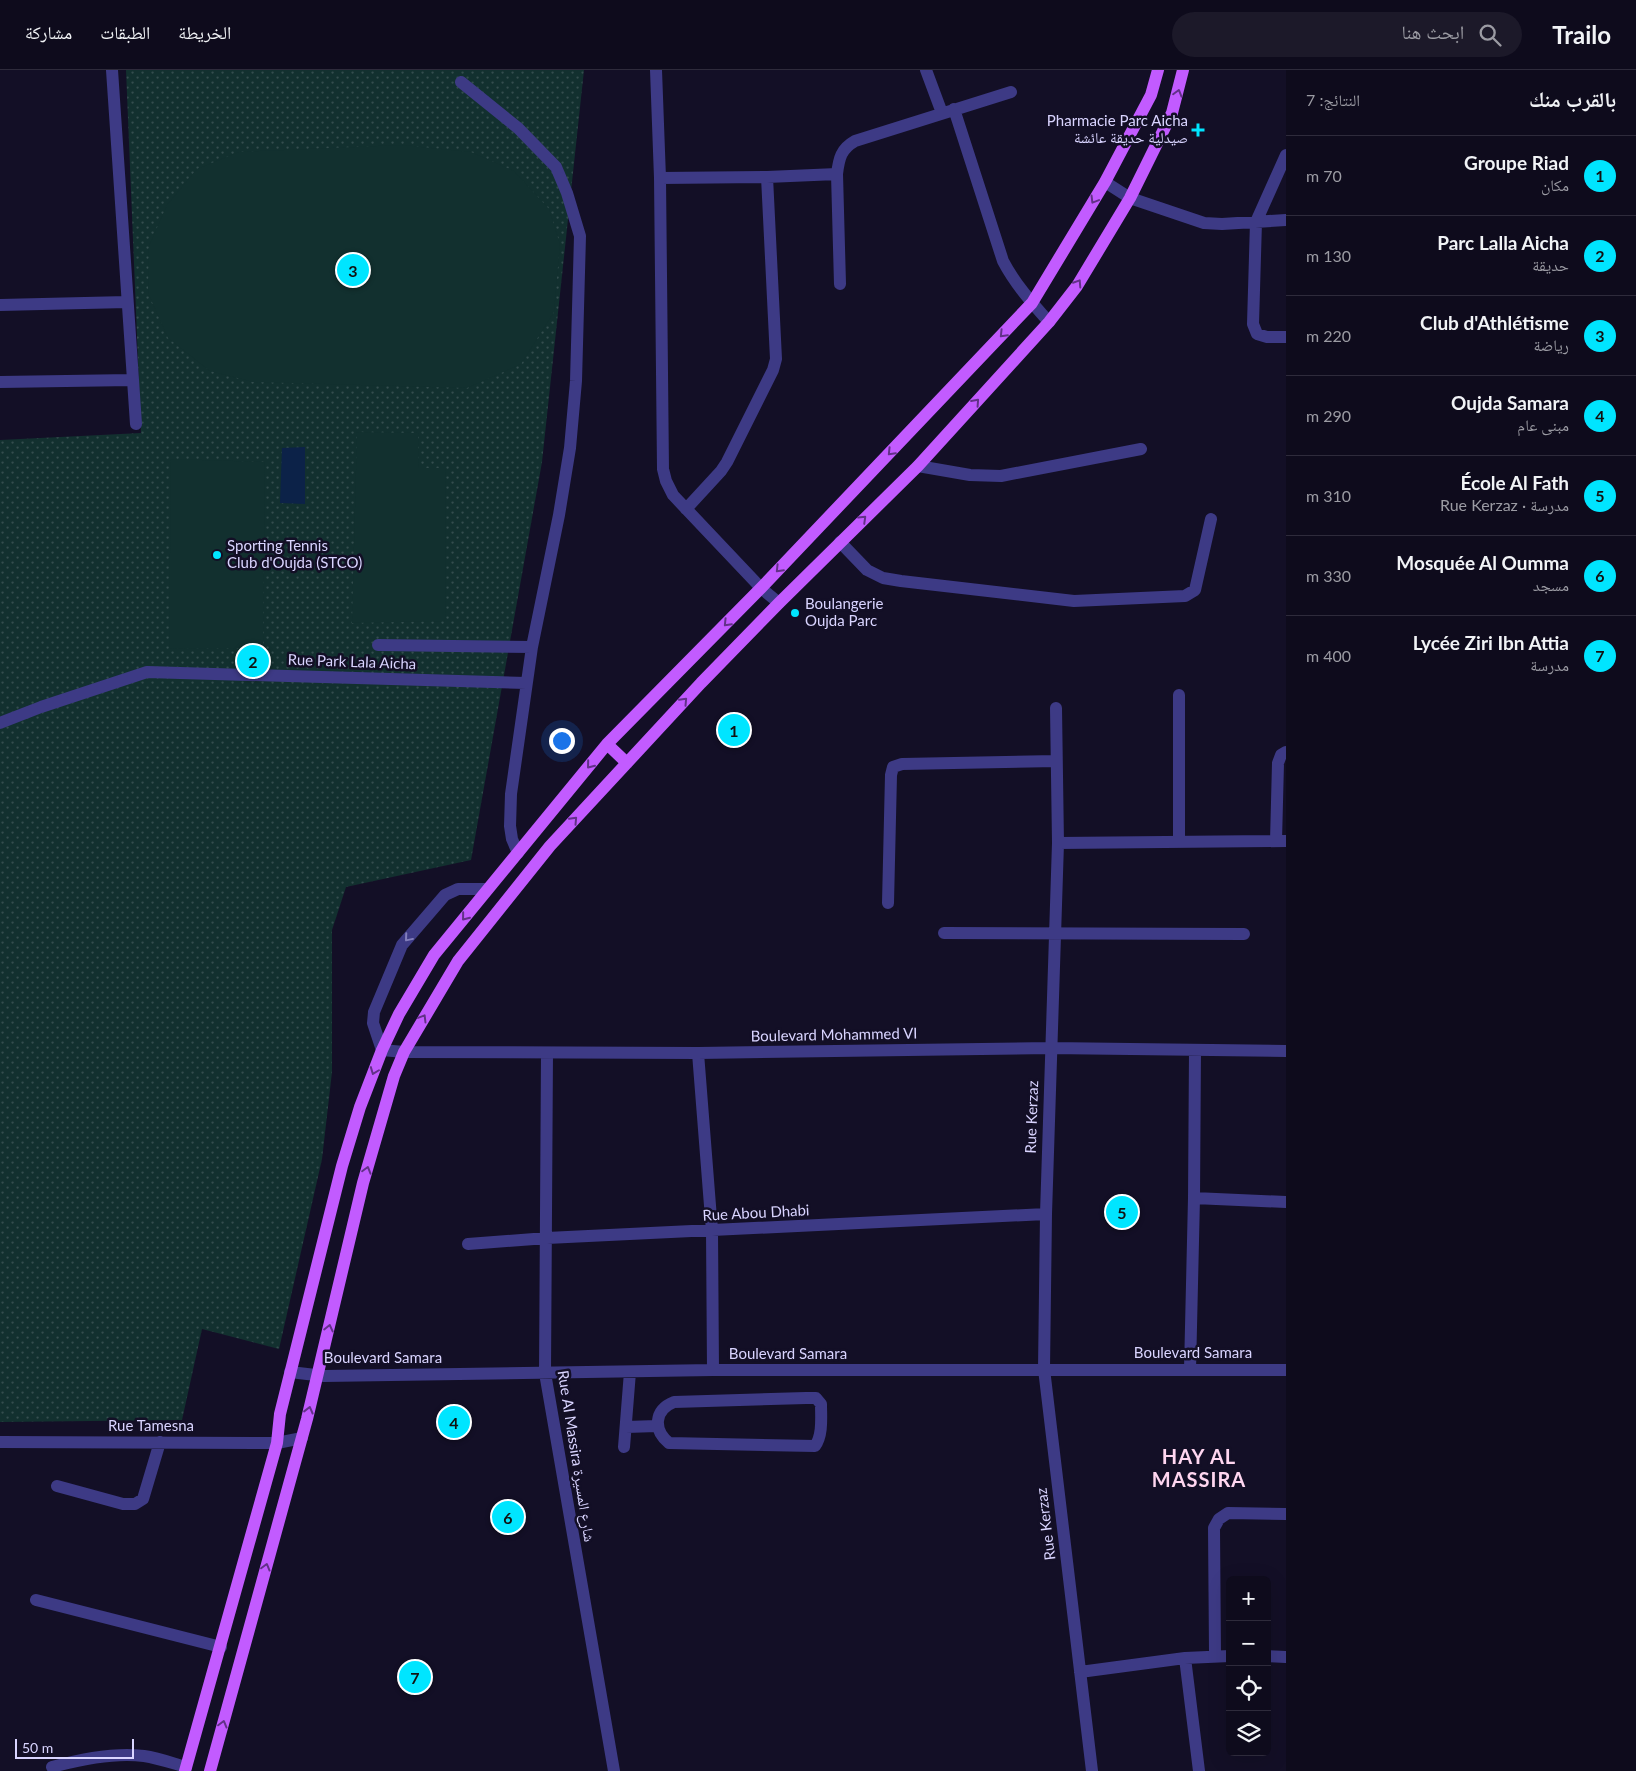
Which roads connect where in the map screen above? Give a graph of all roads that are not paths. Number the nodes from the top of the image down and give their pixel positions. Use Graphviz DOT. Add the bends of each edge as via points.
graph roads {
  1 [pos="112,70"];
  2 [pos="656,70"];
  3 [pos="926,70"];
  4 [pos="1158,70"];
  5 [pos="1184,70"];
  6 [pos="461,82"];
  7 [pos="1011,92"];
  8 [pos="948,111"];
  9 [pos="1286,155"];
  10 [pos="837,174"];
  11 [pos="767,177"];
  12 [pos="660,178"];
  13 [pos="1105,182"];
  14 [pos="1130,198"];
  15 [pos="1286,220"];
  16 [pos="1256,222"];
  17 [pos="840,284"];
  18 [pos="126,302"];
  19 [pos="1032,303"];
  20 [pos="0,305"];
  21 [pos="1049,322"];
  22 [pos="1286,337"];
  23 [pos="132,380"];
  24 [pos="0,382"];
  25 [pos="136,424"];
  26 [pos="1141,449"];
  27 [pos="918,466"];
  28 [pos="686,509"];
  29 [pos="1212,519"];
  30 [pos="840,542"];
  31 [pos="761,588"];
  32 [pos="778,603"];
  33 [pos="378,646"];
  34 [pos="532,646"];
  35 [pos="526,683"];
  36 [pos="1179,695"];
  37 [pos="1056,708"];
  38 [pos="0,723"];
  39 [pos="607,744"];
  40 [pos="1286,752"];
  41 [pos="1056,762"];
  42 [pos="627,763"];
  43 [pos="536,832"];
  44 [pos="1179,841"];
  45 [pos="1281,841"];
  46 [pos="1058,843"];
  47 [pos="550,846"];
  48 [pos="518,853"];
  49 [pos="488,889"];
  50 [pos="888,903"];
  51 [pos="944,933"];
  52 [pos="1054,934"];
  53 [pos="1244,934"];
  54 [pos="1050,1048"];
  55 [pos="382,1050"];
  56 [pos="1195,1050"];
  57 [pos="1286,1051"];
  58 [pos="404,1052"];
  59 [pos="547,1053"];
  60 [pos="698,1053"];
  61 [pos="1194,1198"];
  62 [pos="1286,1202"];
  63 [pos="1046,1214"];
  64 [pos="712,1231"];
  65 [pos="547,1238"];
  66 [pos="468,1244"];
  67 [pos="1044,1369"];
  68 [pos="713,1370"];
  69 [pos="1190,1370"];
  70 [pos="1286,1370"];
  71 [pos="290,1372"];
  72 [pos="630,1372"];
  73 [pos="544,1374"];
  74 [pos="318,1375"];
  75 [pos="657,1426"];
  76 [pos="626,1427"];
  77 [pos="302,1438"];
  78 [pos="0,1442"];
  79 [pos="160,1442"];
  80 [pos="277,1443"];
  81 [pos="624,1447"];
  82 [pos="57,1486"];
  83 [pos="1286,1514"];
  84 [pos="36,1600"];
  85 [pos="220,1647"];
  86 [pos="1215,1655"];
  87 [pos="1226,1656"];
  88 [pos="1271,1656"];
  89 [pos="1286,1657"];
  90 [pos="1185,1658"];
  91 [pos="1080,1672"];
  92 [pos="52,1767"];
  93 [pos="185,1769"];
  94 [pos="210,1771"];
  95 [pos="614,1771"];
  96 [pos="1092,1771"];
  97 [pos="1199,1771"];
  1 -- 18 [label="street"];
  2 -- 12 [label="street"];
  3 -- 8 [label="street"];
  4 -- 13 [label="main road" via="1152,95"];
  14 -- 5 [label="main road, one-way" via="1172,113"];
  6 -- 34 [label="street" via="518,128 556,167 580,236 576,381 570,448"];
  7 -- 8 [label="street"];
  8 -- 10 [label="street" via="850,143 840,155"];
  8 -- 19 [label="street" via="1003,262"];
  9 -- 16 [label="street"];
  10 -- 11 [label="street"];
  10 -- 17 [label="street"];
  11 -- 12 [label="street"];
  11 -- 28 [label="street" via="776,359 727,462"];
  12 -- 28 [label="street" via="663,469 673,495"];
  13 -- 14 [label="street"];
  13 -- 19 [label="main road, one-way"];
  14 -- 16 [label="street" via="1204,223"];
  21 -- 14 [label="main road, one-way" via="1077,286"];
  15 -- 16 [label="street"];
  16 -- 22 [label="street" via="1254,324 1257,334"];
  18 -- 20 [label="street"];
  18 -- 23 [label="street"];
  19 -- 21 [label="street"];
  19 -- 31 [label="main road, one-way"];
  27 -- 21 [label="main road, one-way"];
  23 -- 24 [label="street"];
  23 -- 25 [label="street"];
  26 -- 27 [label="street" via="1001,476 970,475"];
  30 -- 27 [label="main road, one-way"];
  28 -- 31 [label="street"];
  29 -- 30 [label="street" via="1195,590 1185,596 1052,600 901,581 883,578 868,570"];
  30 -- 32 [label="main road"];
  31 -- 32 [label="street"];
  31 -- 39 [label="main road, one-way"];
  42 -- 32 [label="main road, one-way"];
  33 -- 34 [label="street"];
  34 -- 35 [label="street"];
  35 -- 38 [label="street, Rue Park Lala Aicha" via="147,672"];
  35 -- 48 [label="street" via="510,811 512,840"];
  36 -- 44 [label="street"];
  37 -- 41 [label="street, Rue Kerzaz"];
  39 -- 42 [label="main road"];
  39 -- 43 [label="main road, one-way"];
  40 -- 45 [label="street" via="1278,763"];
  41 -- 46 [label="street, Rue Kerzaz"];
  41 -- 50 [label="street" via="902,764 893,767"];
  47 -- 42 [label="main road, one-way"];
  43 -- 47 [label="main road"];
  43 -- 48 [label="main road"];
  44 -- 45 [label="street"];
  44 -- 46 [label="street"];
  46 -- 52 [label="street, Rue Kerzaz"];
  58 -- 47 [label="main road, one-way" via="458,961"];
  48 -- 49 [label="main road"];
  49 -- 55 [label="main road, one-way" via="434,955"];
  49 -- 55 [label="street, one-way" via="458,889 445,894 402,945 374,1012 373,1024"];
  51 -- 52 [label="street"];
  52 -- 53 [label="street"];
  52 -- 54 [label="street, Rue Kerzaz"];
  54 -- 56 [label="street, Boulevard Mohammed VI"];
  54 -- 60 [label="street, Boulevard Mohammed VI"];
  54 -- 63 [label="street, Rue Kerzaz"];
  55 -- 58 [label="street, Boulevard Mohammed VI"];
  55 -- 71 [label="main road, one-way" via="342,1166"];
  56 -- 57 [label="street, Boulevard Mohammed VI"];
  56 -- 61 [label="street"];
  58 -- 59 [label="street, Boulevard Mohammed VI"];
  74 -- 58 [label="main road, one-way" via="363,1183"];
  59 -- 60 [label="street, Boulevard Mohammed VI"];
  59 -- 65 [label="street, Rue Al Massira شارع المسيرة"];
  60 -- 64 [label="street"];
  61 -- 62 [label="street"];
  61 -- 69 [label="street"];
  63 -- 64 [label="street, Rue Abou Dhabi"];
  63 -- 67 [label="street, Rue Kerzaz"];
  64 -- 65 [label="street, Rue Abou Dhabi"];
  64 -- 68 [label="street"];
  65 -- 66 [label="street, Rue Abou Dhabi"];
  65 -- 73 [label="street, Rue Al Massira شارع المسيرة"];
  67 -- 68 [label="street, Boulevard Samara"];
  67 -- 69 [label="street, Boulevard Samara"];
  67 -- 91 [label="street, Rue Kerzaz"];
  68 -- 72 [label="street, Boulevard Samara"];
  69 -- 70 [label="street, Boulevard Samara"];
  71 -- 74 [label="street, Boulevard Samara"];
  71 -- 80 [label="main road"];
  72 -- 73 [label="street, Boulevard Samara"];
  72 -- 76 [label="street"];
  73 -- 74 [label="street, Boulevard Samara"];
  73 -- 95 [label="street, Rue Al Massira شارع المسيرة"];
  77 -- 74 [label="main road, one-way"];
  75 -- 75 [label="street" via="662,1438 669,1443 815,1446 819,1441 821,1404 816,1398 674,1402 661,1412"];
  75 -- 76 [label="street"];
  76 -- 81 [label="street"];
  77 -- 80 [label="street, Rue Tamesna"];
  94 -- 77 [label="main road, one-way"];
  78 -- 79 [label="street, Rue Tamesna"];
  79 -- 80 [label="street, Rue Tamesna"];
  79 -- 82 [label="street" via="143,1499 135,1504"];
  80 -- 85 [label="main road"];
  83 -- 86 [label="street" via="1228,1513 1216,1523"];
  84 -- 85 [label="street"];
  85 -- 93 [label="main road"];
  86 -- 87 [label="street"];
  86 -- 90 [label="street"];
  88 -- 89 [label="street"];
  90 -- 91 [label="street"];
  90 -- 97 [label="street"];
  91 -- 96 [label="street, Rue Kerzaz"];
  92 -- 93 [label="street" via="124,1755 145,1756"];
}
